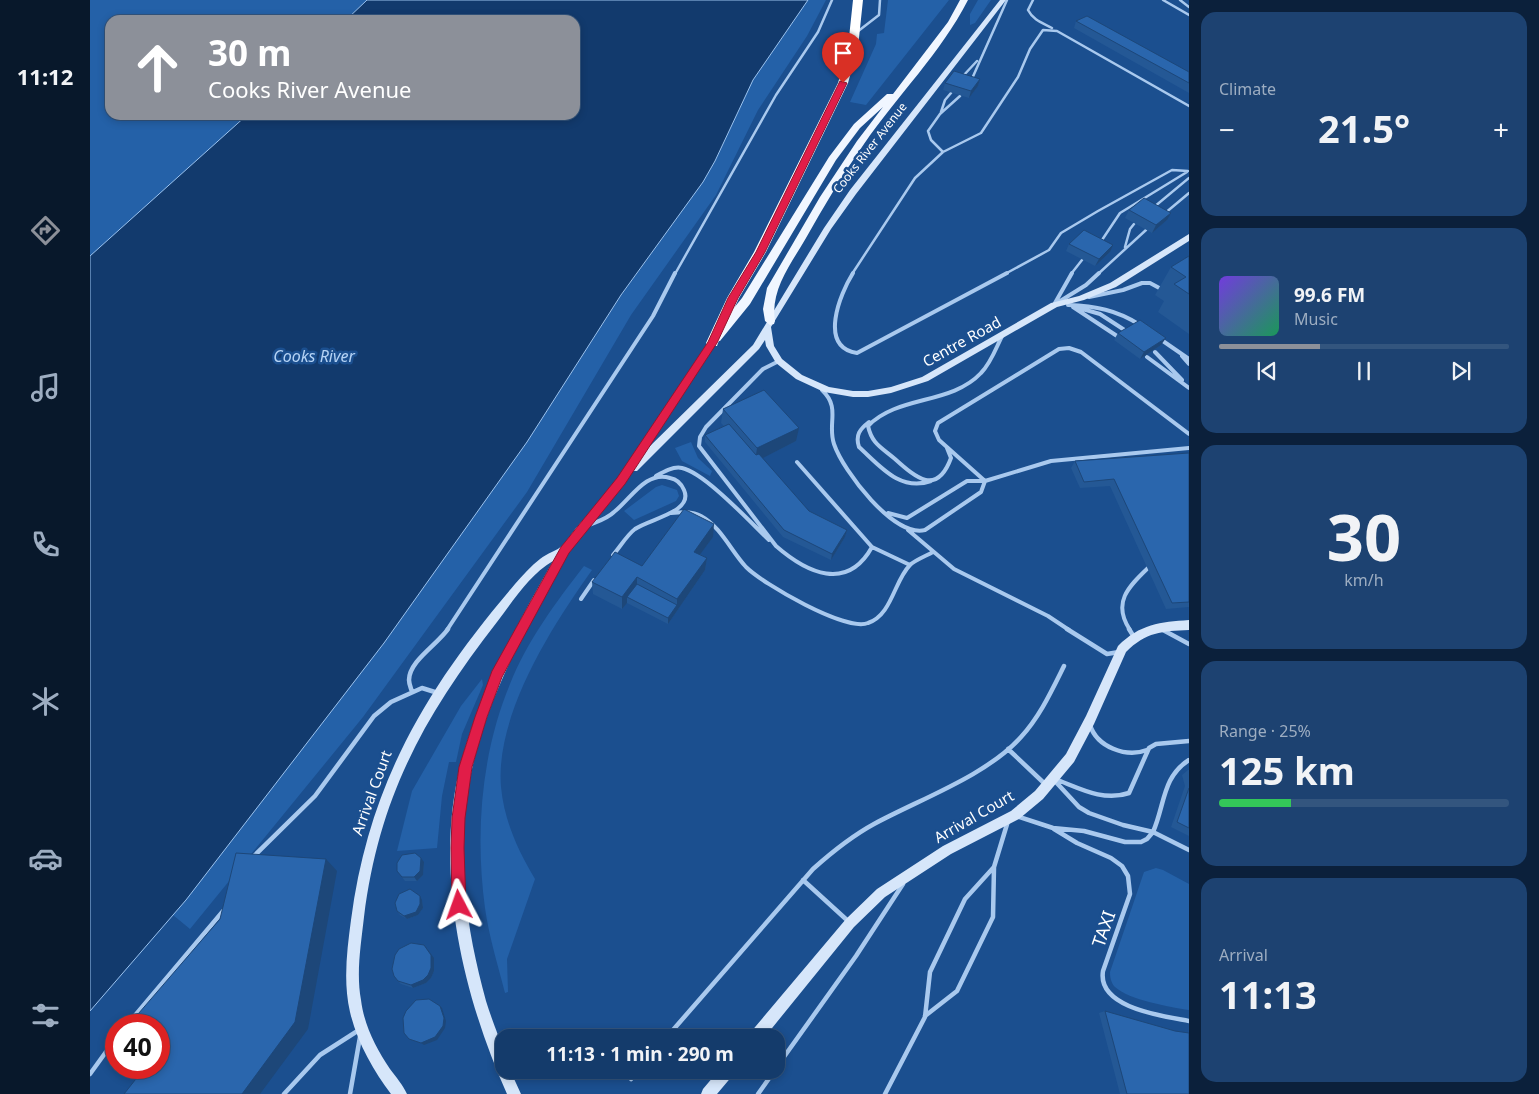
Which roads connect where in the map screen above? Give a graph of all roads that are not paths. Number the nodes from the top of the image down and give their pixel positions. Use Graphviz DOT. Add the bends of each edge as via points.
graph roads {
  1 [pos="832,0"];
  2 [pos="858,0"];
  3 [pos="880,0"];
  4 [pos="964,0"];
  5 [pos="1005,0"];
  6 [pos="1033,0"];
  7 [pos="1158,0"];
  8 [pos="1163,0"];
  9 [pos="1180,0"];
  10 [pos="1184,0"];
  11 [pos="1189,3"];
  12 [pos="1171,6"];
  13 [pos="1189,7"];
  14 [pos="1189,15"];
  15 [pos="1057,31"];
  16 [pos="856,32"];
  17 [pos="979,58"];
  18 [pos="915,72"];
  19 [pos="960,80"];
  20 [pos="969,83"];
  21 [pos="951,94"];
  22 [pos="960,96"];
  23 [pos="1189,106"];
  24 [pos="940,114"];
  25 [pos="943,152"];
  26 [pos="1188,171"];
  27 [pos="1189,178"];
  28 [pos="1189,193"];
  29 [pos="1150,210"];
  30 [pos="1161,216"];
  31 [pos="1134,224"];
  32 [pos="1146,230"];
  33 [pos="1189,237"];
  34 [pos="1098,245"];
  35 [pos="1123,250"];
  36 [pos="1082,260"];
  37 [pos="1163,290"];
  38 [pos="1081,298"];
  39 [pos="1054,305"];
  40 [pos="1068,305"];
  41 [pos="1073,307"];
  42 [pos="769,324"];
  43 [pos="1146,329"];
  44 [pos="1126,330"];
  45 [pos="1153,334"];
  46 [pos="1002,336"];
  47 [pos="1117,336"];
  48 [pos="712,343"];
  49 [pos="1174,348"];
  50 [pos="1155,352"];
  51 [pos="1146,357"];
  52 [pos="1189,359"];
  53 [pos="779,361"];
  54 [pos="1189,364"];
  55 [pos="818,386"];
  56 [pos="1189,388"];
  57 [pos="871,421"];
  58 [pos="1189,434"];
  59 [pos="946,446"];
  60 [pos="1189,448"];
  61 [pos="797,462"];
  62 [pos="652,479"];
  63 [pos="933,480"];
  64 [pos="985,480"];
  65 [pos="621,481"];
  66 [pos="671,513"];
  67 [pos="888,513"];
  68 [pos="902,526"];
  69 [pos="583,527"];
  70 [pos="776,546"];
  71 [pos="872,548"];
  72 [pos="565,550"];
  73 [pos="933,552"];
  74 [pos="610,560"];
  75 [pos="910,565"];
  76 [pos="1148,568"];
  77 [pos="598,575"];
  78 [pos="581,599"];
  79 [pos="1189,625"];
  80 [pos="1158,628"];
  81 [pos="1134,637"];
  82 [pos="1189,644"];
  83 [pos="1122,649"];
  84 [pos="1064,666"];
  85 [pos="412,692"];
  86 [pos="438,693"];
  87 [pos="1090,720"];
  88 [pos="1189,741"];
  89 [pos="1148,748"];
  90 [pos="1008,749"];
  91 [pos="1189,760"];
  92 [pos="1050,782"];
  93 [pos="1012,817"];
  94 [pos="1054,829"];
  95 [pos="1153,832"];
  96 [pos="1189,850"];
  97 [pos="248,863"];
  98 [pos="994,867"];
  99 [pos="912,872"];
  100 [pos="804,880"];
  101 [pos="228,903"];
  102 [pos="850,923"];
  103 [pos="136,1014"];
  104 [pos="925,1017"];
  105 [pos="1189,1021"];
  106 [pos="361,1029"];
  107 [pos="674,1029"];
  108 [pos="762,1029"];
  109 [pos="105,1053"];
  110 [pos="785,1055"];
  111 [pos="90,1074"];
  112 [pos="720,1079"];
  113 [pos="768,1079"];
  114 [pos="284,1094"];
  115 [pos="350,1094"];
  116 [pos="400,1094"];
  117 [pos="514,1094"];
  118 [pos="708,1094"];
  119 [pos="758,1094"];
  120 [pos="885,1094"];
  1 -- 85 [label="lane" via="818,32 776,95 653,316 442,638 418,660 409,679"];
  2 -- 16 [label="highway"];
  3 -- 16 [label="lane" via="879,15"];
  4 -- 18 [label="main road" via="952,24"];
  5 -- 17 [label="lane"];
  5 -- 42 [label="street, Cooks River Avenue" via="853,192"];
  6 -- 15 [label="lane" via="1028,10 1030,16"];
  7 -- 12 [label="lane"];
  8 -- 12 [label="lane"];
  9 -- 13 [label="lane"];
  10 -- 11 [label="lane"];
  12 -- 14 [label="lane"];
  15 -- 23 [label="lane"];
  15 -- 25 [label="lane" via="1040,32 1018,77 981,133"];
  16 -- 48 [label="highway" via="843,83"];
  17 -- 19 [label="lane"];
  17 -- 20 [label="lane"];
  18 -- 42 [label="main road" via="860,142 772,288"];
  18 -- 48 [label="main road" via="846,140 746,301"];
  21 -- 24 [label="lane"];
  22 -- 24 [label="lane"];
  24 -- 25 [label="lane" via="928,131 931,140"];
  25 -- 26 [label="lane" via="915,178 844,287 834,335 851,352 863,351 1049,250 1060,233 1172,170"];
  26 -- 34 [label="lane" via="1115,217 1107,237"];
  27 -- 29 [label="lane"];
  28 -- 30 [label="lane"];
  31 -- 35 [label="lane"];
  32 -- 35 [label="lane"];
  33 -- 38 [label="street, Centre Road" via="1113,284"];
  35 -- 39 [label="lane" via="1086,285"];
  36 -- 39 [label="lane"];
  37 -- 38 [label="lane" via="1150,283 1142,283"];
  38 -- 39 [label="street, Centre Road"];
  39 -- 40 [label="lane"];
  39 -- 46 [label="street, Centre Road"];
  40 -- 41 [label="lane"];
  40 -- 43 [label="lane" via="1105,307 1126,315"];
  41 -- 44 [label="lane" via="1100,314"];
  41 -- 47 [label="lane"];
  42 -- 53 [label="street, Centre Road" via="770,346"];
  42 -- 65 [label="street, Cooks River Avenue" via="756,347"];
  45 -- 49 [label="lane"];
  46 -- 55 [label="street, Centre Road" via="925,379 891,390 853,394"];
  46 -- 57 [label="lane" via="981,373 970,382 937,399 890,410"];
  48 -- 65 [label="street"];
  49 -- 52 [label="lane"];
  49 -- 54 [label="lane"];
  50 -- 56 [label="lane"];
  51 -- 56 [label="lane"];
  53 -- 55 [label="street, Centre Road"];
  53 -- 70 [label="lane" via="763,369 706,427 699,443 701,450"];
  55 -- 67 [label="lane" via="832,399 832,438 851,476"];
  57 -- 63 [label="lane" via="868,426 871,438 912,474"];
  57 -- 63 [label="lane" via="859,430 859,447 896,480 916,485"];
  58 -- 59 [label="lane" via="1081,352 1063,348 938,423 936,435"];
  59 -- 63 [label="lane" via="951,465"];
  59 -- 64 [label="lane"];
  60 -- 64 [label="lane" via="1051,461"];
  61 -- 71 [label="lane"];
  62 -- 66 [label="lane" via="665,476 683,485 685,501"];
  62 -- 69 [label="lane" via="614,513"];
  62 -- 70 [label="lane" via="672,469 681,468 692,473"];
  64 -- 67 [label="lane" via="967,480 907,518"];
  64 -- 68 [label="lane" via="981,492 925,530 913,531"];
  65 -- 69 [label="street"];
  66 -- 74 [label="lane" via="635,529"];
  66 -- 75 [label="lane" via="691,512 704,518 752,573 850,624 869,624 877,619"];
  67 -- 68 [label="lane"];
  68 -- 73 [label="lane"];
  69 -- 72 [label="street"];
  70 -- 71 [label="lane" via="800,564 827,574 852,570"];
  71 -- 75 [label="lane"];
  72 -- 86 [label="street, Arrival Court" via="545,560 512,596 478,636"];
  72 -- 117 [label="street" via="497,675 466,767 459,818 459,905 468,957 501,1069"];
  73 -- 75 [label="lane"];
  73 -- 83 [label="lane" via="954,569 1048,616 1095,648 1112,654"];
  76 -- 81 [label="lane" via="1134,581 1122,603 1124,624"];
  77 -- 78 [label="lane"];
  79 -- 80 [label="street, Arrival Court"];
  80 -- 81 [label="street, Arrival Court"];
  80 -- 82 [label="lane"];
  81 -- 83 [label="street, Arrival Court"];
  83 -- 87 [label="street, Arrival Court"];
  84 -- 90 [label="lane" via="1043,709"];
  85 -- 86 [label="lane" via="422,688"];
  85 -- 97 [label="lane" via="391,702 374,716 316,796"];
  86 -- 106 [label="street, Arrival Court" via="394,774 367,858 353,962 354,999"];
  87 -- 89 [label="lane" via="1092,734 1117,750 1134,754"];
  87 -- 92 [label="street, Arrival Court" via="1070,758"];
  88 -- 89 [label="lane" via="1156,744"];
  89 -- 92 [label="lane" via="1130,793 1123,796 1104,796"];
  90 -- 92 [label="lane"];
  90 -- 100 [label="lane" via="970,775 872,825 838,847"];
  91 -- 95 [label="lane" via="1170,777"];
  92 -- 93 [label="street, Arrival Court"];
  92 -- 95 [label="lane" via="1089,813"];
  93 -- 94 [label="lane"];
  93 -- 98 [label="lane"];
  93 -- 99 [label="street, Arrival Court"];
  94 -- 95 [label="lane" via="1082,830 1130,843 1147,840"];
  94 -- 105 [label="lane, TAXI" via="1113,858 1129,877 1131,891 1104,970 1107,991 1131,1007"];
  95 -- 96 [label="lane"];
  98 -- 104 [label="lane" via="965,899 930,972"];
  98 -- 104 [label="lane" via="993,917 957,991"];
  99 -- 102 [label="street, Arrival Court" via="881,893"];
  99 -- 110 [label="lane"];
  100 -- 102 [label="lane"];
  100 -- 107 [label="lane"];
  101 -- 103 [label="lane"];
  102 -- 108 [label="street, Arrival Court"];
  104 -- 120 [label="lane"];
  106 -- 114 [label="lane" via="320,1055"];
  106 -- 115 [label="lane"];
  106 -- 116 [label="street, Arrival Court"];
  109 -- 111 [label="lane"];
  112 -- 118 [label="street"];
  113 -- 119 [label="lane"];
}
